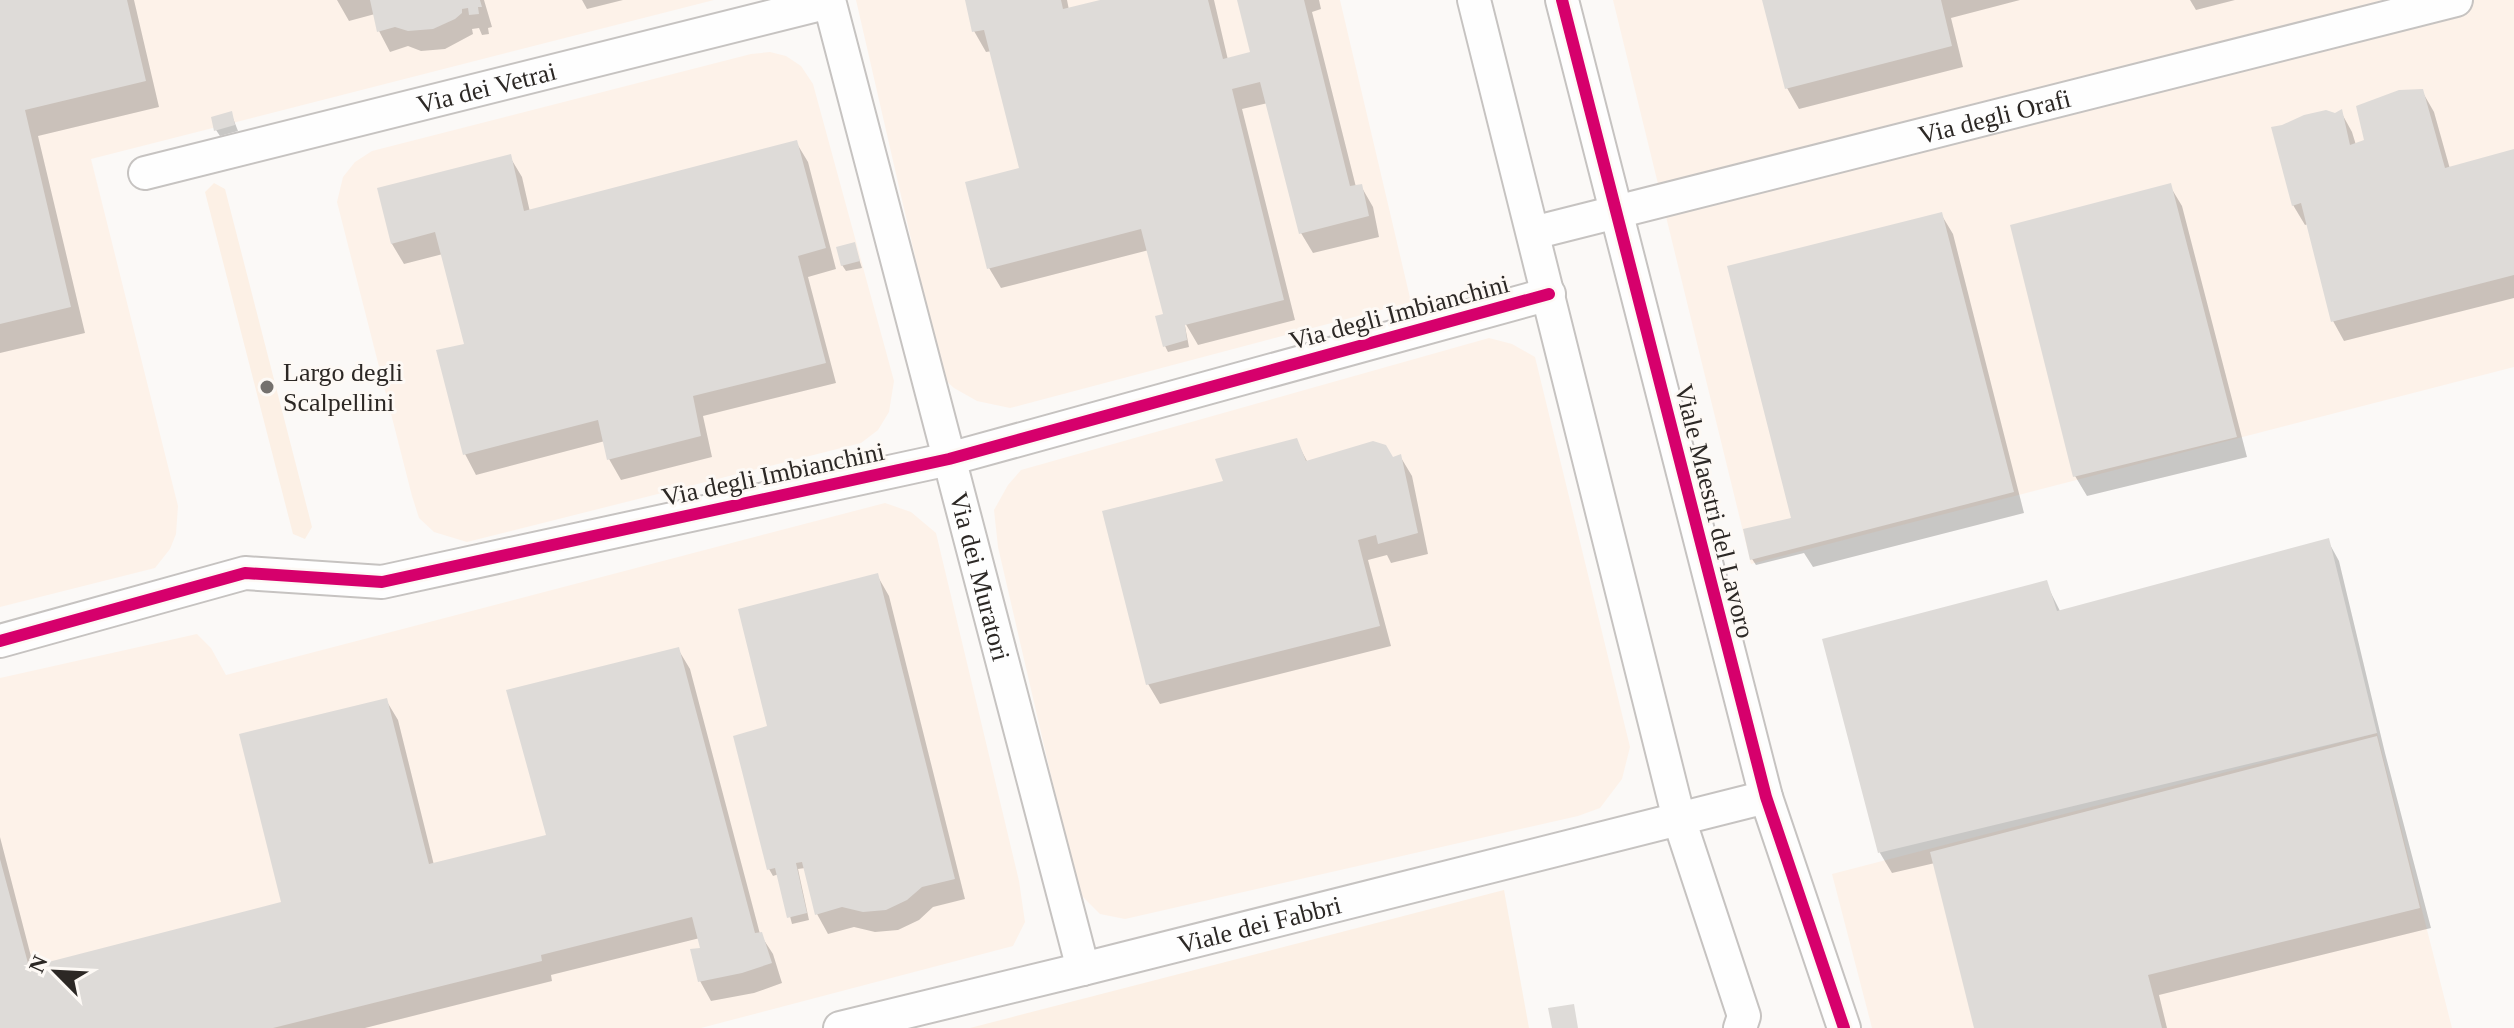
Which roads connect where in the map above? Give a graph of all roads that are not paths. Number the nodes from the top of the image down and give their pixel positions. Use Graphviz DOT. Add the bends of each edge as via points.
graph roads {
  1 [pos="1474,0"];
  2 [pos="1562,0"];
  3 [pos="2456,0"];
  4 [pos="829,1"];
  5 [pos="145,173"];
  6 [pos="1615,211"];
  7 [pos="1533,233"];
  8 [pos="1549,294"];
  9 [pos="949,459"];
  10 [pos="0,641"];
  11 [pos="1766,797"];
  12 [pos="1679,819"];
  13 [pos="1083,969"];
  14 [pos="1742,1022"];
  15 [pos="840,1028"];
  16 [pos="1844,1028"];
  1 -- 7 [label="street"];
  2 -- 6 [label="street, Viale Maestri del Lavoro"];
  3 -- 6 [label="street, Via degli Orafi"];
  4 -- 5 [label="street, Via dei Vetrai"];
  4 -- 9 [label="street, Via dei Muratori"];
  6 -- 7 [label="street, Via degli Orafi"];
  6 -- 11 [label="street, Viale Maestri del Lavoro"];
  7 -- 8 [label="street"];
  8 -- 9 [label="street, Via degli Imbianchini"];
  8 -- 12 [label="street"];
  9 -- 10 [label="street, Via degli Imbianchini" via="382,582 245,573"];
  9 -- 13 [label="street, Via dei Muratori"];
  11 -- 12 [label="street, Viale dei Fabbri"];
  11 -- 16 [label="street, Viale Maestri del Lavoro"];
  12 -- 13 [label="street, Viale dei Fabbri"];
  12 -- 14 [label="street"];
  13 -- 15 [label="street, Viale dei Fabbri"];
}
